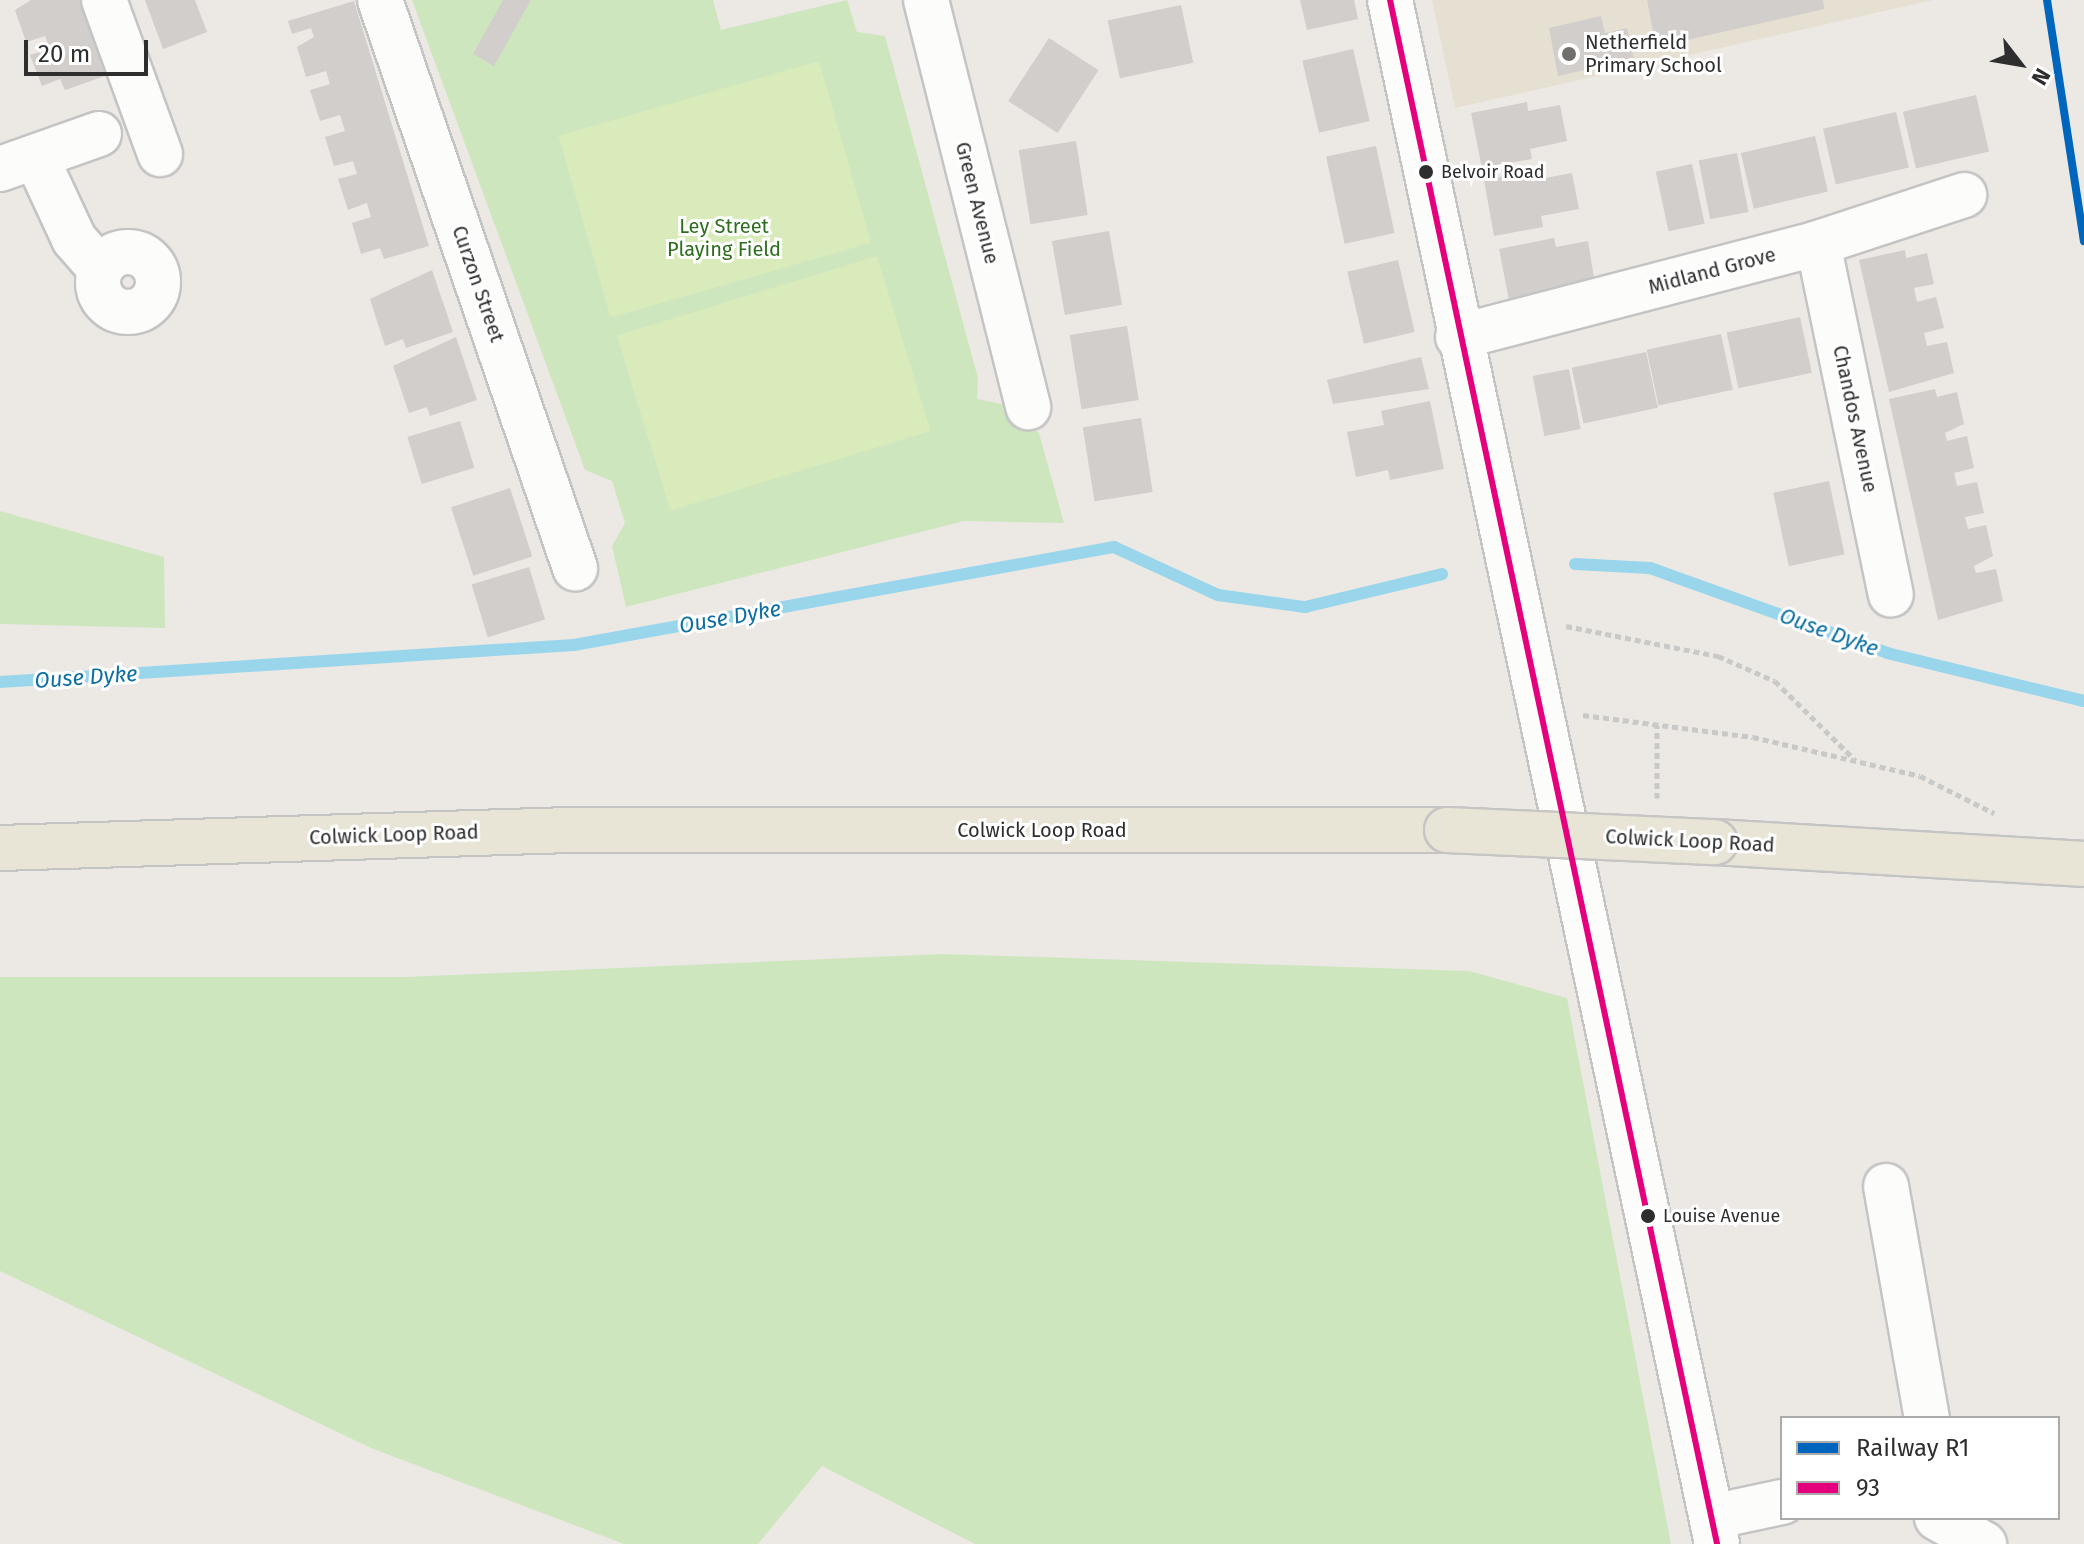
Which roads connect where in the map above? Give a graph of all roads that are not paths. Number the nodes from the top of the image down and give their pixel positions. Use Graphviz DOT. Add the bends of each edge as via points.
graph roads {
  1 [pos="104,0"];
  2 [pos="380,0"];
  3 [pos="926,0"];
  4 [pos="1390,0"];
  5 [pos="99,134"];
  6 [pos="160,154"];
  7 [pos="18,163"];
  8 [pos="1964,195"];
  9 [pos="1818,243"];
  10 [pos="100,269"];
  11 [pos="1458,337"];
  12 [pos="1028,407"];
  13 [pos="575,568"];
  14 [pos="1891,595"];
  15 [pos="0,848"];
  16 [pos="2084,864"];
  17 [pos="1886,1186"];
  18 [pos="1927,1416"];
  19 [pos="1780,1503"];
  20 [pos="1941,1520"];
  21 [pos="1714,1530"];
  22 [pos="1984,1544"];
  1 -- 6 [label="street"];
  2 -- 13 [label="street, Curzon Street"];
  3 -- 12 [label="street, Green Avenue"];
  4 -- 11 [label="street"];
  5 -- 7 [label="street"];
  7 -- 10 [label="street"];
  8 -- 9 [label="street, Midland Grove"];
  9 -- 11 [label="street, Midland Grove"];
  9 -- 14 [label="street, Chandos Avenue"];
  11 -- 21 [label="street"];
  15 -- 16 [label="main road, Colwick Loop Road, bridge" via="569,830 1447,830"];
  17 -- 18 [label="street"];
  19 -- 21 [label="street"];
  20 -- 22 [label="street"];
}
